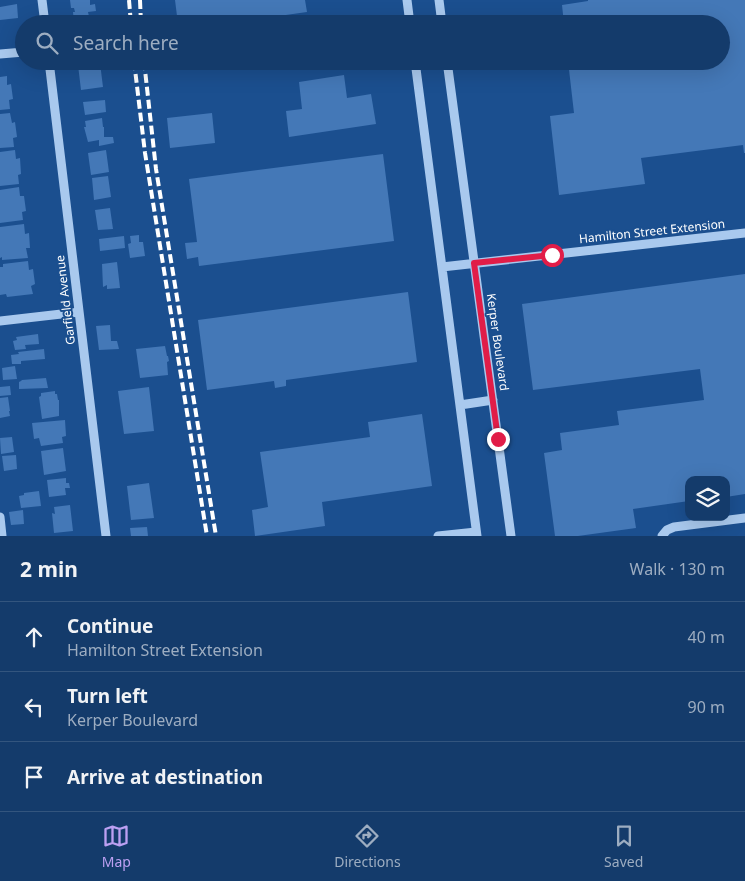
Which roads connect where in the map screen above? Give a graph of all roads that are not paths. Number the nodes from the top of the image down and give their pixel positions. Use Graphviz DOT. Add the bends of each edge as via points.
graph roads {
  1 [pos="42,0"];
  2 [pos="407,0"];
  3 [pos="439,0"];
  4 [pos="44,15"];
  5 [pos="409,15"];
  6 [pos="441,15"];
  7 [pos="15,53"];
  8 [pos="0,54"];
  9 [pos="50,70"];
  10 [pos="416,70"];
  11 [pos="448,70"];
  12 [pos="745,233"];
  13 [pos="474,263"];
  14 [pos="442,267"];
  15 [pos="79,312"];
  16 [pos="0,321"];
  17 [pos="493,400"];
  18 [pos="460,406"];
  19 [pos="0,517"];
  20 [pos="745,518"];
  21 [pos="476,534"];
  22 [pos="2,536"];
  23 [pos="106,536"];
  24 [pos="438,536"];
  25 [pos="511,536"];
  26 [pos="662,536"];
  1 -- 4 [label="street"];
  2 -- 5 [label="street"];
  3 -- 6 [label="street"];
  7 -- 8 [label="street"];
  9 -- 15 [label="street, Garfield Avenue"];
  10 -- 14 [label="street"];
  11 -- 13 [label="street, Kerper Boulevard"];
  12 -- 13 [label="street, Hamilton Street Extension"];
  13 -- 14 [label="street, Hamilton Street Extension"];
  13 -- 17 [label="street, Kerper Boulevard"];
  14 -- 18 [label="street"];
  15 -- 16 [label="street"];
  15 -- 23 [label="street, Garfield Avenue"];
  17 -- 18 [label="street"];
  17 -- 25 [label="street, Kerper Boulevard"];
  18 -- 21 [label="street"];
  19 -- 22 [label="street"];
  20 -- 26 [label="street" via="674,527"];
  21 -- 24 [label="street"];
}
